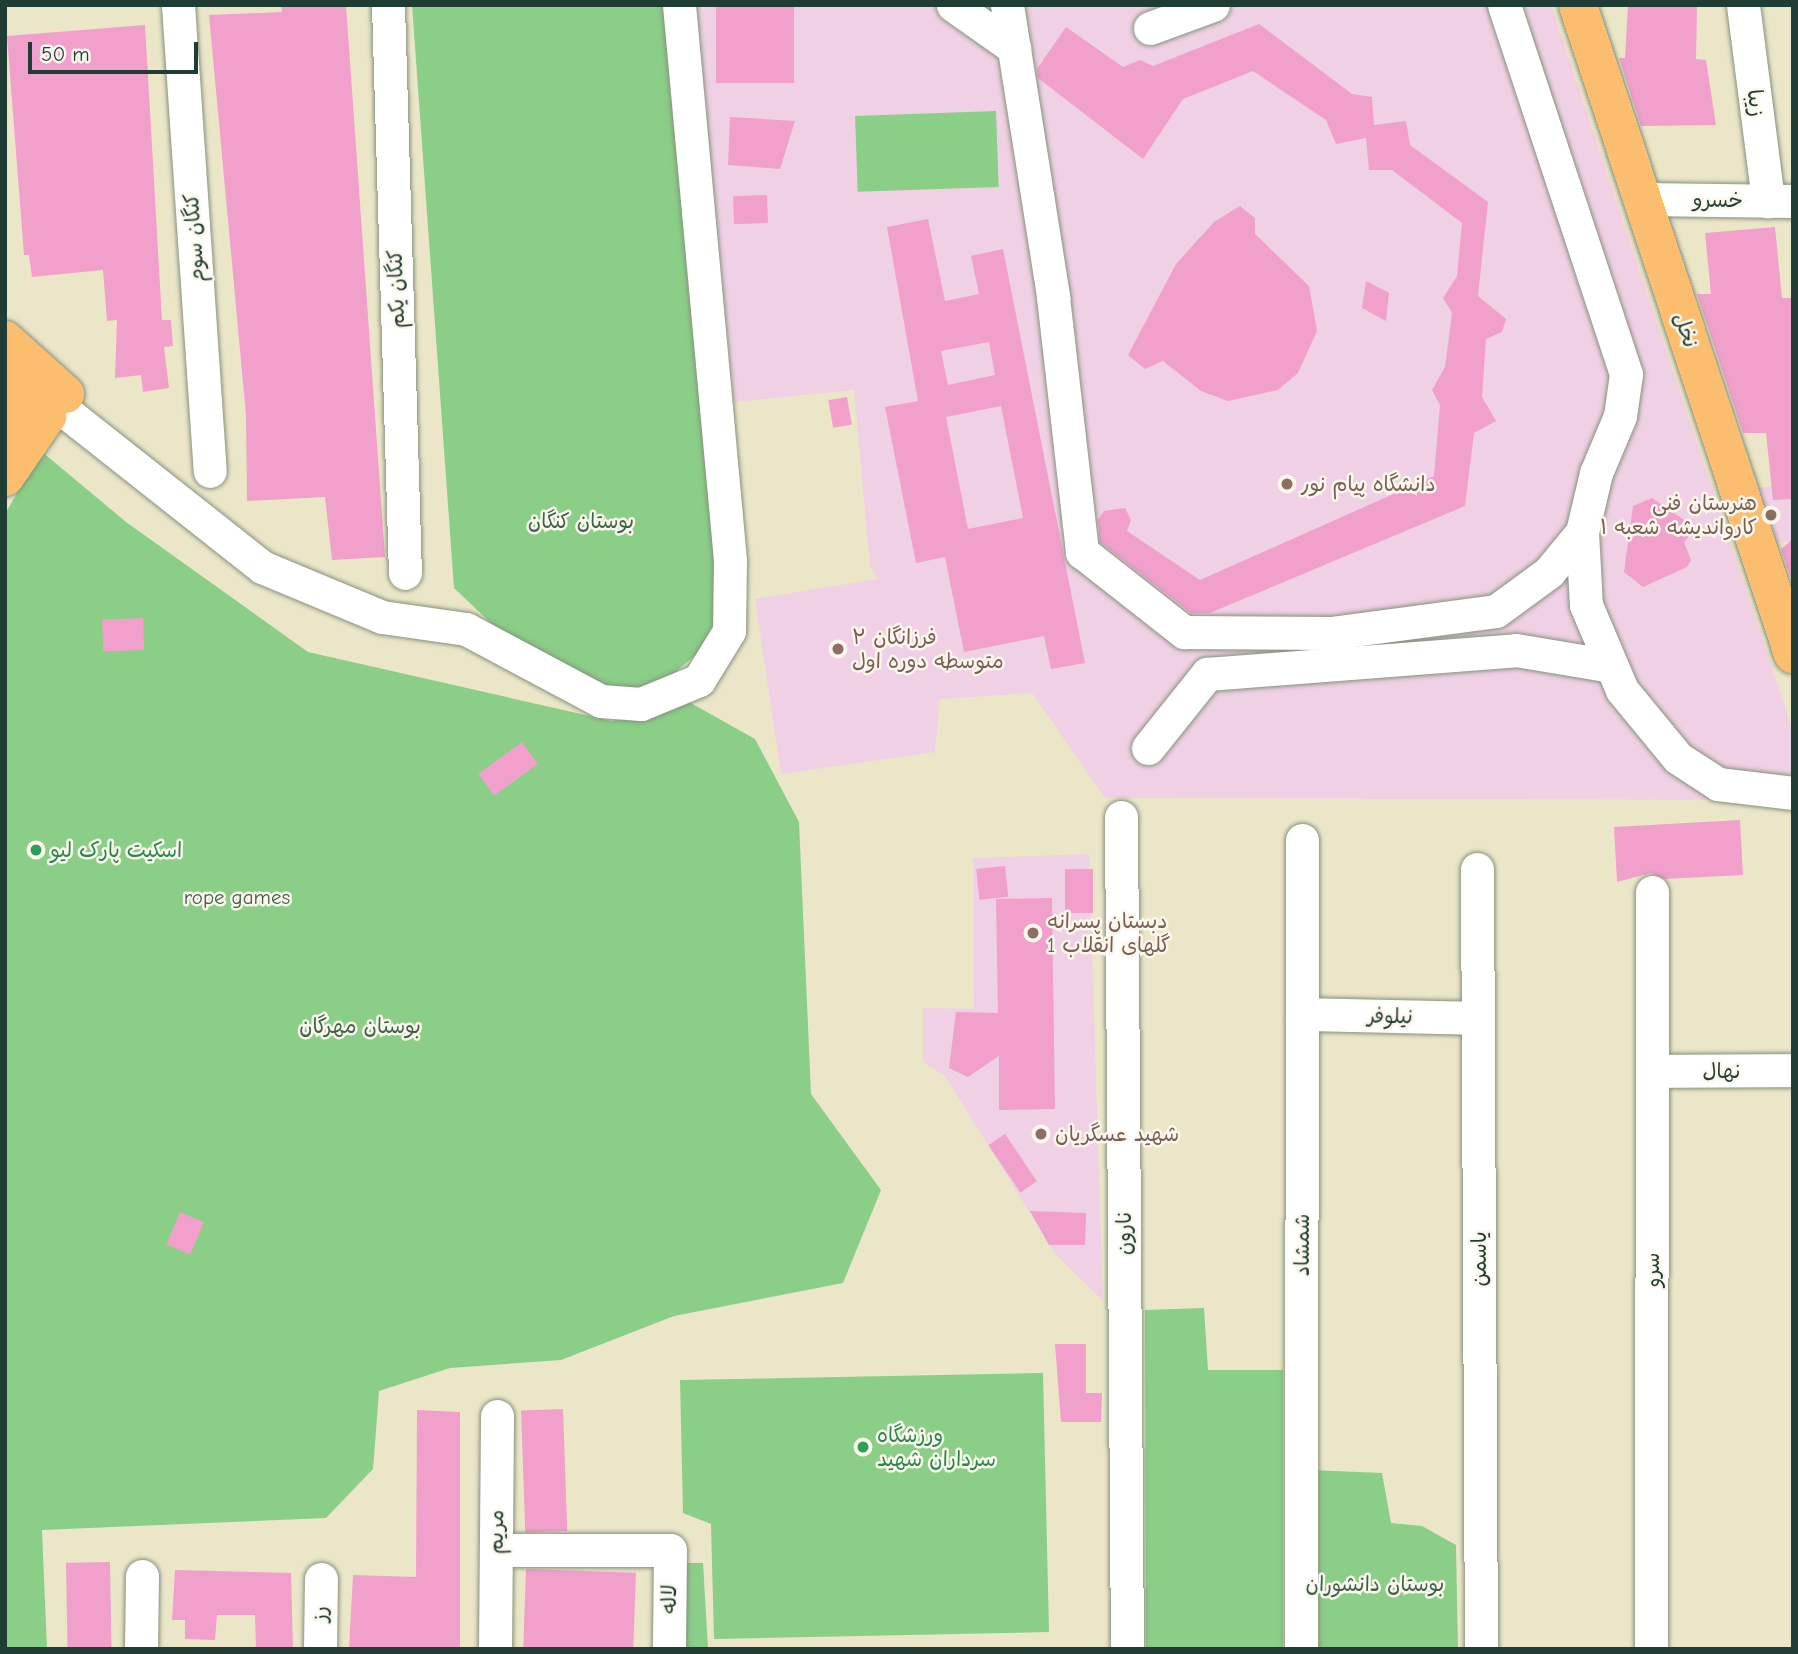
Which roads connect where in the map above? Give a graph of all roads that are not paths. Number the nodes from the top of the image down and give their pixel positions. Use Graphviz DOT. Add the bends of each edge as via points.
graph roads {
  1 [pos="178,5"];
  2 [pos="388,5"];
  3 [pos="679,5"];
  4 [pos="953,5"];
  5 [pos="1007,5"];
  6 [pos="1213,5"];
  7 [pos="1504,5"];
  8 [pos="1578,5"];
  9 [pos="1743,5"];
  10 [pos="1150,28"];
  11 [pos="1014,48"];
  12 [pos="1643,199"];
  13 [pos="1781,201"];
  14 [pos="5,340"];
  15 [pos="36,399"];
  16 [pos="210,471"];
  17 [pos="5,477"];
  18 [pos="1582,532"];
  19 [pos="405,573"];
  20 [pos="1793,654"];
  21 [pos="1612,666"];
  22 [pos="1147,748"];
  23 [pos="1793,793"];
  24 [pos="1121,817"];
  25 [pos="1302,840"];
  26 [pos="1477,869"];
  27 [pos="1652,892"];
  28 [pos="1302,1014"];
  29 [pos="1478,1018"];
  30 [pos="1793,1070"];
  31 [pos="1652,1071"];
  32 [pos="497,1416"];
  33 [pos="496,1550"];
  34 [pos="142,1576"];
  35 [pos="321,1579"];
  36 [pos="141,1649"];
  37 [pos="320,1649"];
  38 [pos="495,1649"];
  39 [pos="669,1649"];
  40 [pos="1127,1649"];
  41 [pos="1301,1649"];
  42 [pos="1481,1649"];
  43 [pos="1651,1649"];
  1 -- 16 [label="street, کنگان سوم"];
  2 -- 19 [label="street, کنگان یکم"];
  3 -- 15 [label="street" via="730,560 729,631 699,680 640,704 601,701 547,678 466,629 382,617 262,567"];
  4 -- 11 [label="street"];
  5 -- 11 [label="street"];
  6 -- 10 [label="street"];
  7 -- 18 [label="street" via="1626,374 1620,416 1596,473"];
  8 -- 12 [label="main road, نخل"];
  9 -- 13 [label="street, زیبا"];
  11 -- 18 [label="street" via="1053,297 1082,552 1184,632 1331,633 1496,611 1549,572"];
  12 -- 13 [label="street, خسرو"];
  12 -- 20 [label="main road, نخل"];
  14 -- 15 [label="main road"];
  15 -- 17 [label="main road"];
  18 -- 21 [label="street" via="1587,605"];
  21 -- 22 [label="street" via="1516,650 1207,674"];
  21 -- 23 [label="street" via="1622,690 1678,758 1718,784"];
  24 -- 40 [label="street, نارون"];
  25 -- 28 [label="street, شمشاد"];
  26 -- 29 [label="street, یاسمن"];
  27 -- 31 [label="street, سرو"];
  28 -- 29 [label="street, نیلوفر"];
  28 -- 41 [label="street, شمشاد"];
  29 -- 42 [label="street, یاسمن"];
  30 -- 31 [label="street, نهال"];
  31 -- 43 [label="street, سرو"];
  32 -- 33 [label="street, مریم"];
  33 -- 38 [label="street, مریم"];
  33 -- 39 [label="street, لاله" via="670,1550"];
  34 -- 36 [label="street"];
  35 -- 37 [label="street, رز"];
}
